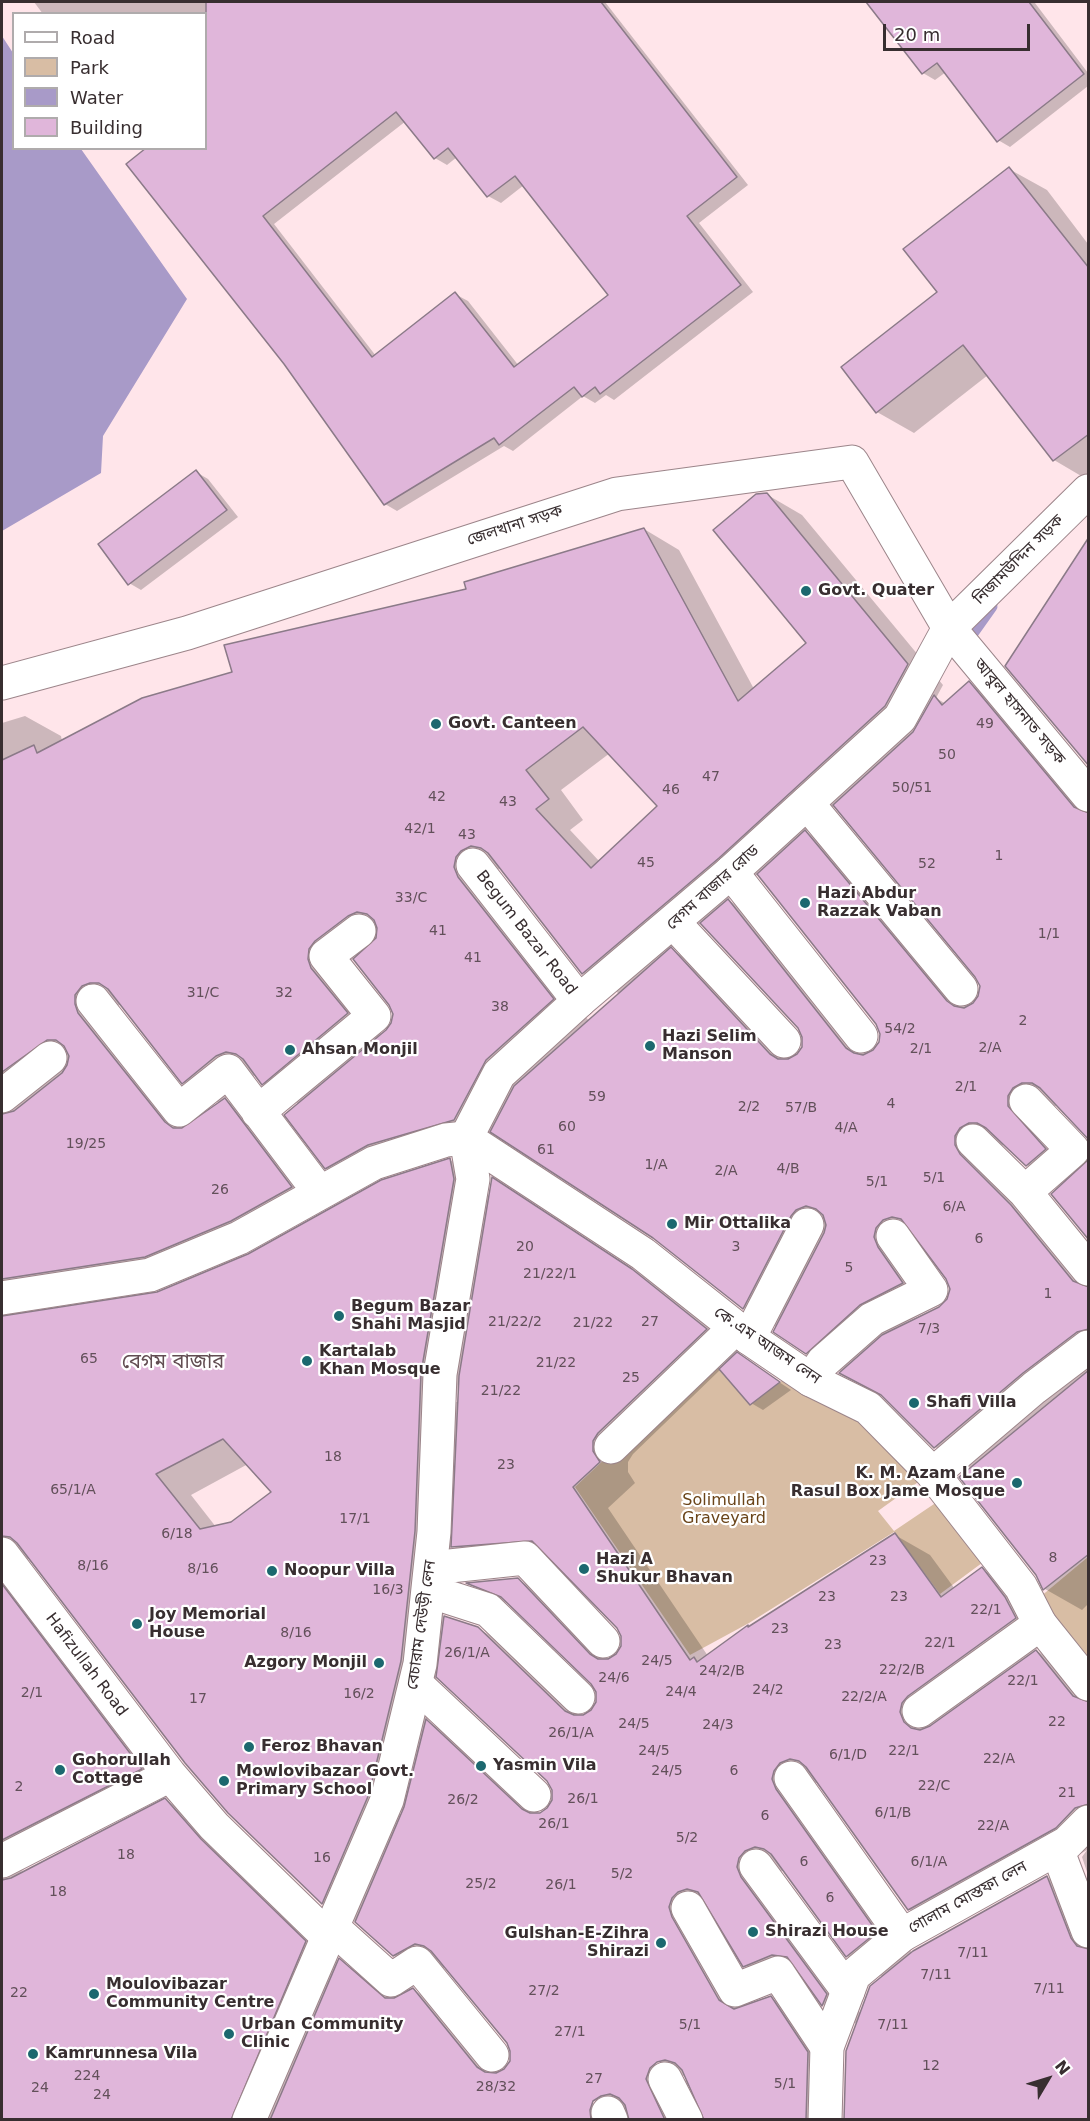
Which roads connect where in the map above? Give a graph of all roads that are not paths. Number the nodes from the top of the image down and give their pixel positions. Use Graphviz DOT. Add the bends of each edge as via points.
graph roads {
  1 [pos="1089,491"];
  2 [pos="950,628"];
  3 [pos="2,683"];
  4 [pos="1089,795"];
  5 [pos="807,803"];
  6 [pos="473,865"];
  7 [pos="731,872"];
  8 [pos="674,923"];
  9 [pos="358,931"];
  10 [pos="961,989"];
  11 [pos="93,1001"];
  12 [pos="579,1001"];
  13 [pos="861,1036"];
  14 [pos="784,1041"];
  15 [pos="50,1058"];
  16 [pos="2,1096"];
  17 [pos="1026,1101"];
  18 [pos="258,1112"];
  19 [pos="466,1138"];
  20 [pos="973,1141"];
  21 [pos="1025,1192"];
  22 [pos="320,1193"];
  23 [pos="807,1225"];
  24 [pos="893,1236"];
  25 [pos="1089,1269"];
  26 [pos="2,1298"];
  27 [pos="742,1333"];
  28 [pos="1089,1347"];
  29 [pos="811,1380"];
  30 [pos="611,1447"];
  31 [pos="933,1474"];
  32 [pos="2,1554"];
  33 [pos="430,1580"];
  34 [pos="1040,1624"];
  35 [pos="603,1641"];
  36 [pos="416,1684"];
  37 [pos="1089,1684"];
  38 [pos="578,1697"];
  39 [pos="919,1711"];
  40 [pos="170,1776"];
  41 [pos="791,1778"];
  42 [pos="534,1795"];
  43 [pos="1089,1822"];
  44 [pos="1057,1849"];
  45 [pos="2,1862"];
  46 [pos="756,1866"];
  47 [pos="688,1908"];
  48 [pos="333,1921"];
  49 [pos="1089,1931"];
  50 [pos="902,1935"];
  51 [pos="848,1990"];
  52 [pos="827,2047"];
  53 [pos="492,2055"];
  54 [pos="665,2079"];
  55 [pos="249,2120"];
  56 [pos="686,2120"];
  57 [pos="825,2120"];
  1 -- 2 [label="street, নিজামউদ্দিন সড়ক"];
  2 -- 3 [label="street, জেলখানা সড়ক" via="852,462 617,494 187,633"];
  2 -- 4 [label="street, আবুল হাসনাত সড়ক"];
  2 -- 5 [label="street, বেগম বাজার রোড" via="900,718"];
  5 -- 7 [label="street, বেগম বাজার রোড"];
  5 -- 10 [label="street"];
  6 -- 12 [label="street, Begum Bazar Road"];
  7 -- 8 [label="street, বেগম বাজার রোড"];
  7 -- 13 [label="street"];
  8 -- 12 [label="street, বেগম বাজার রোড"];
  8 -- 14 [label="street"];
  9 -- 18 [label="street" via="326,956 374,1016"];
  11 -- 18 [label="street" via="179,1110 228,1071"];
  12 -- 19 [label="street, বেগম বাজার রোড" via="499,1074"];
  15 -- 16 [label="street"];
  17 -- 21 [label="street" via="1073,1150"];
  18 -- 22 [label="street"];
  19 -- 22 [label="street" via="446,1140 374,1163"];
  19 -- 27 [label="street, কে.এম আজম লেন" via="642,1254"];
  19 -- 33 [label="street, বেচারাম দেউড়ী লেন" via="472,1179 440,1374"];
  20 -- 21 [label="street"];
  21 -- 25 [label="street"];
  22 -- 26 [label="street" via="239,1238 150,1275"];
  23 -- 27 [label="street"];
  24 -- 29 [label="street" via="931,1290 872,1319 824,1362"];
  27 -- 29 [label="street, কে.এম আজম লেন"];
  27 -- 30 [label="street"];
  28 -- 31 [label="street"];
  29 -- 31 [label="street, কে.এম আজম লেন" via="868,1408"];
  31 -- 34 [label="street, কে.এম আজম লেন" via="1020,1587"];
  32 -- 40 [label="street, Hafizullah Road"];
  33 -- 35 [label="street" via="525,1558"];
  33 -- 36 [label="street, বেচারাম দেউড়ী লেন"];
  33 -- 38 [label="street" via="488,1610"];
  34 -- 37 [label="street, কে.এম আজম লেন"];
  34 -- 39 [label="street"];
  36 -- 42 [label="street"];
  36 -- 48 [label="street, বেচারাম দেউড়ী লেন" via="387,1800"];
  40 -- 45 [label="street"];
  40 -- 48 [label="street, Hafizullah Road" via="214,1826"];
  41 -- 50 [label="street"];
  43 -- 44 [label="street, গোলাম মোস্তফা লেন"];
  44 -- 49 [label="street"];
  44 -- 50 [label="street, গোলাম মোস্তফা লেন"];
  46 -- 51 [label="street"];
  47 -- 52 [label="street" via="735,1990 778,1973"];
  48 -- 53 [label="street, Hafizullah Road" via="391,1980 417,1963"];
  48 -- 55 [label="street, বেচারাম দেউড়ী লেন"];
  50 -- 51 [label="street, গোলাম মোস্তফা লেন" via="854,1976"];
  51 -- 52 [label="street, গোলাম মোস্তফা লেন"];
  52 -- 57 [label="street, গোলাম মোস্তফা লেন"];
  54 -- 56 [label="street"];
}
